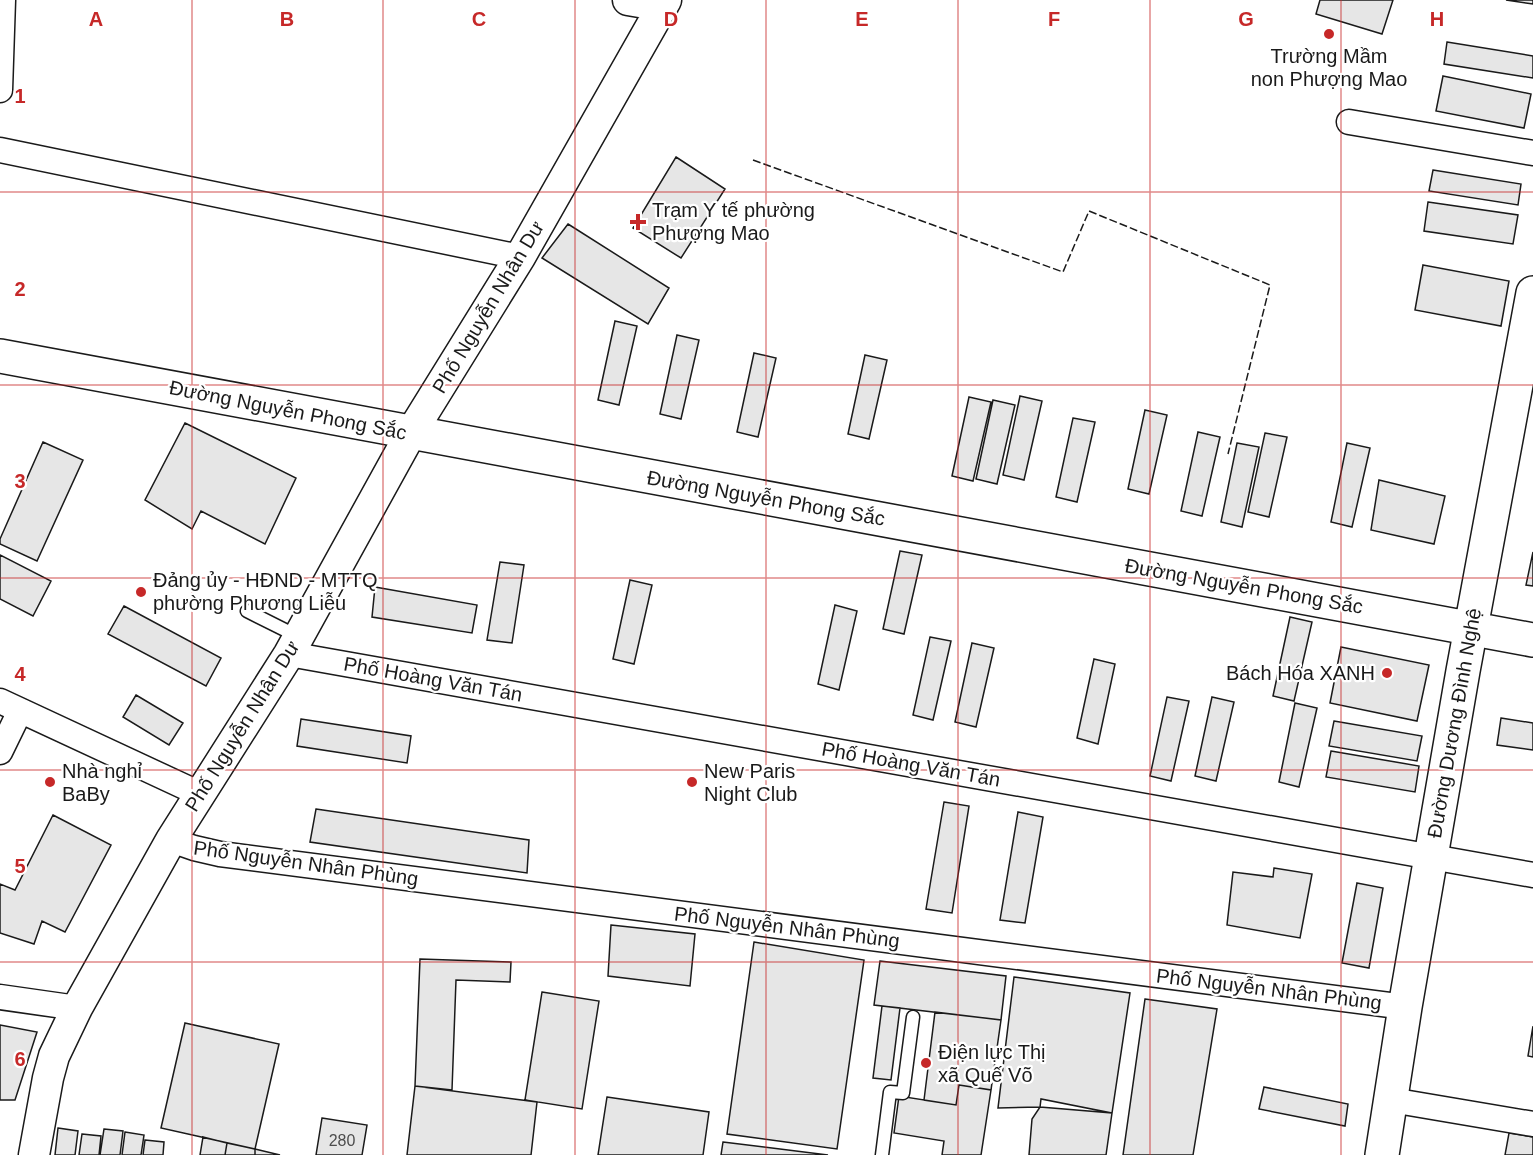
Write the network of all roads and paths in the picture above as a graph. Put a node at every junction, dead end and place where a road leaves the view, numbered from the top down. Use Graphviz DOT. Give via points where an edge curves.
graph roads {
  1 [pos="3,0"];
  2 [pos="628,0"];
  3 [pos="664,3"];
  4 [pos="0,90"];
  5 [pos="1349,122"];
  6 [pos="0,150"];
  7 [pos="1533,153"];
  8 [pos="520,257"];
  9 [pos="1533,293"];
  10 [pos="0,356"];
  11 [pos="1524,392"];
  12 [pos="411,433"];
  13 [pos="247,611"];
  14 [pos="1470,627"];
  15 [pos="1533,639"];
  16 [pos="294,645"];
  17 [pos="10,706"];
  18 [pos="0,752"];
  19 [pos="200,794"];
  20 [pos="171,840"];
  21 [pos="1430,856"];
  22 [pos="1533,874"];
  23 [pos="0,997"];
  24 [pos="1405,1007"];
  25 [pos="77,1008"];
  26 [pos="913,1017"];
  27 [pos="1391,1100"];
  28 [pos="1533,1124"];
  29 [pos="34,1155"];
  30 [pos="882,1155"];
  31 [pos="1382,1155"];
  1 -- 4 [label="street"];
  2 -- 3 [label="street"];
  3 -- 8 [label="street, Phố Nguyễn Nhân Dư"];
  5 -- 7 [label="street"];
  6 -- 8 [label="street"];
  8 -- 12 [label="street, Phố Nguyễn Nhân Dư"];
  9 -- 11 [label="main road, Đường Dương Đình Nghệ"];
  10 -- 12 [label="main road, Đường Nguyễn Phong Sắc"];
  11 -- 14 [label="main road, Đường Dương Đình Nghệ"];
  12 -- 14 [label="main road, Đường Nguyễn Phong Sắc"];
  12 -- 16 [label="street, Phố Nguyễn Nhân Dư"];
  13 -- 16 [label="lane"];
  14 -- 15 [label="main road, Đường Nguyễn Phong Sắc"];
  14 -- 21 [label="main road, Đường Dương Đình Nghệ"];
  16 -- 19 [label="street, Phố Nguyễn Nhân Dư"];
  16 -- 21 [label="street, Phố Hoàng Văn Tán"];
  17 -- 18 [label="street"];
  17 -- 19 [label="street"];
  19 -- 20 [label="street, Phố Nguyễn Nhân Dư"];
  20 -- 24 [label="street, Phố Nguyễn Nhân Phùng" via="220,854"];
  20 -- 25 [label="street, Phố Nguyễn Nhân Dư"];
  21 -- 22 [label="street, Phố Hoàng Văn Tán"];
  21 -- 24 [label="main road, Đường Dương Đình Nghệ"];
  23 -- 25 [label="street"];
  24 -- 27 [label="main road, Đường Dương Đình Nghệ"];
  25 -- 29 [label="street, Phố Nguyễn Nhân Dư" via="51,1067"];
  26 -- 30 [label="lane" via="903,1093 890,1092"];
  27 -- 28 [label="street"];
  27 -- 31 [label="main road, Đường Dương Đình Nghệ"];
}
